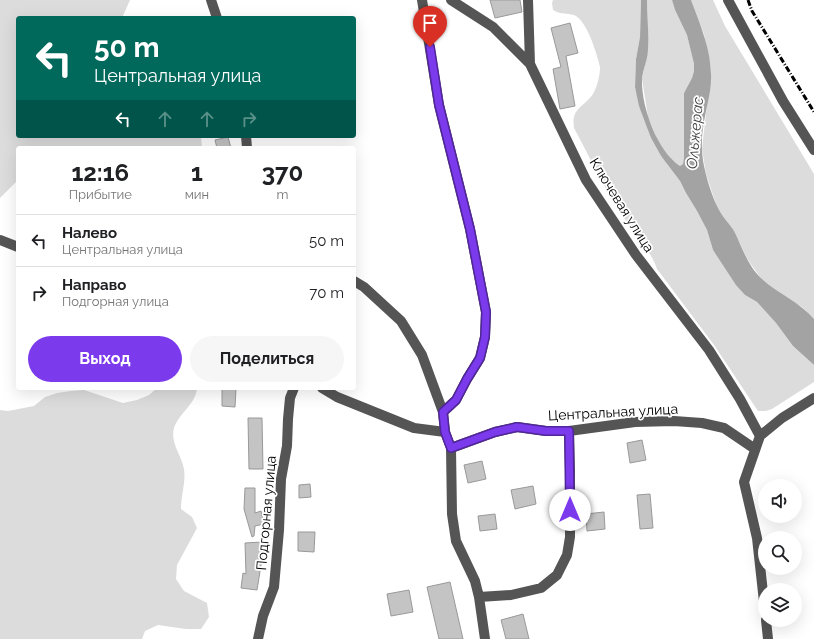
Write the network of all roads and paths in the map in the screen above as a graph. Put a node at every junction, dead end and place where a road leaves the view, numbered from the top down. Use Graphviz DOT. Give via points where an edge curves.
graph roads {
  1 [pos="211,0"];
  2 [pos="422,0"];
  3 [pos="452,0"];
  4 [pos="528,0"];
  5 [pos="728,0"];
  6 [pos="216,16"];
  7 [pos="530,64"];
  8 [pos="814,150"];
  9 [pos="0,240"];
  10 [pos="16,246"];
  11 [pos="356,282"];
  12 [pos="293,390"];
  13 [pos="325,390"];
  14 [pos="814,398"];
  15 [pos="443,412"];
  16 [pos="569,431"];
  17 [pos="445,432"];
  18 [pos="760,436"];
  19 [pos="451,448"];
  20 [pos="755,449"];
  21 [pos="762,583"];
  22 [pos="479,597"];
  23 [pos="767,627"];
  24 [pos="258,639"];
  25 [pos="485,639"];
  26 [pos="768,639"];
  1 -- 6 [label="street"];
  2 -- 15 [label="street" via="439,105 470,229 486,312 485,337 480,358 456,400"];
  3 -- 7 [label="street, Ключевая улица" via="493,27"];
  4 -- 7 [label="street"];
  5 -- 8 [label="street" via="783,101"];
  7 -- 18 [label="street, Ключевая улица" via="586,180 636,255 709,350"];
  9 -- 10 [label="street"];
  11 -- 15 [label="street" via="401,321 422,355"];
  12 -- 24 [label="street, Подгорная улица" via="290,398 287,446 281,479 274,587"];
  13 -- 17 [label="street" via="414,428"];
  14 -- 18 [label="street" via="782,418"];
  15 -- 17 [label="street"];
  16 -- 19 [label="street, Центральная улица" via="517,427"];
  16 -- 20 [label="street, Центральная улица" via="635,422 702,423 724,428"];
  16 -- 22 [label="street" via="570,537 567,555 557,575 541,588 511,595"];
  17 -- 19 [label="street"];
  18 -- 20 [label="street"];
  19 -- 22 [label="street" via="452,514 456,542 475,581"];
  20 -- 21 [label="street" via="744,482 758,538"];
  22 -- 25 [label="street"];
  23 -- 26 [label="street"];
}
